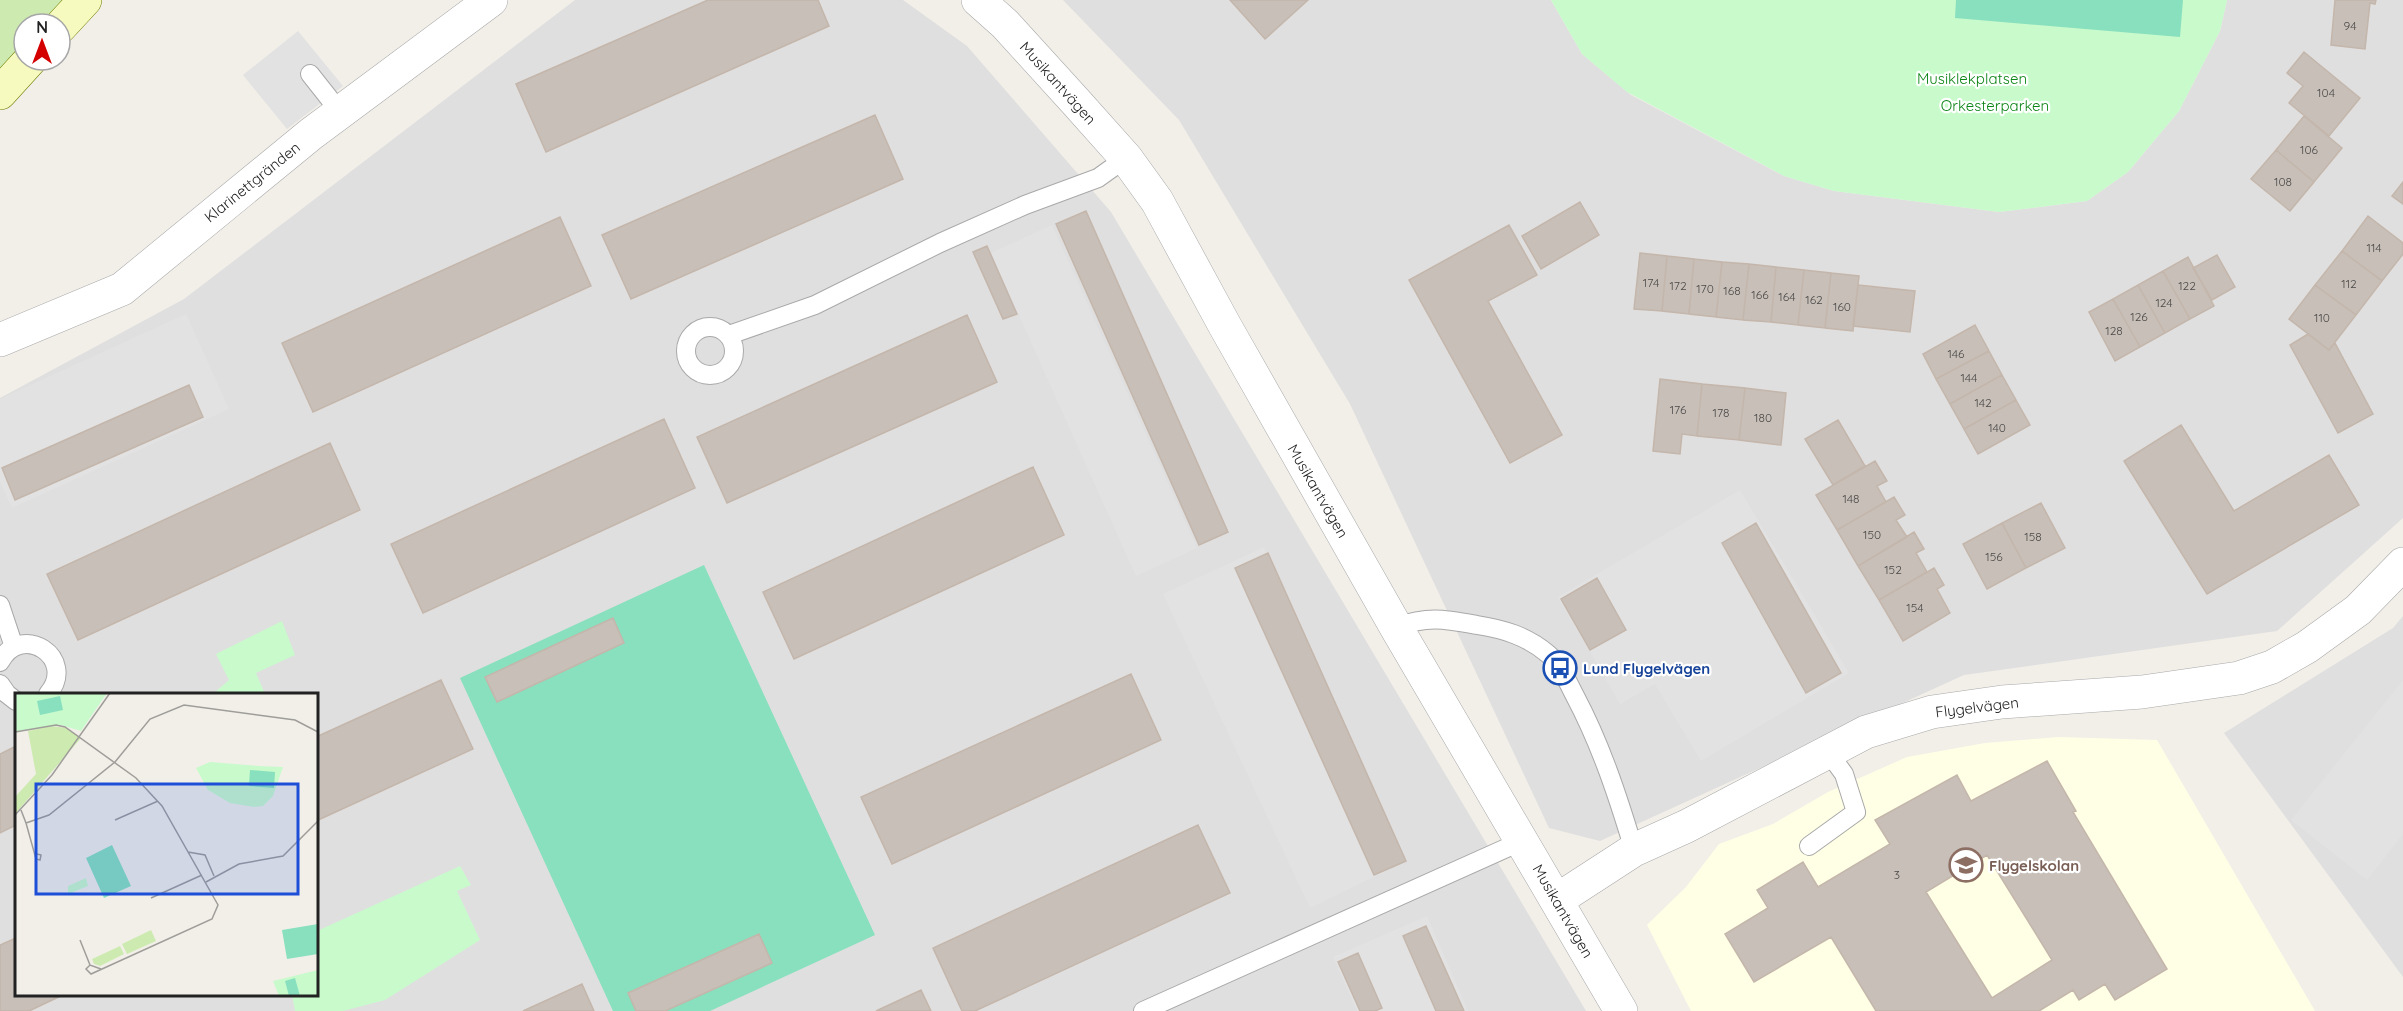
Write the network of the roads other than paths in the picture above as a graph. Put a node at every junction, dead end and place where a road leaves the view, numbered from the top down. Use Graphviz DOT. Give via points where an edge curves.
graph roads {
  1 [pos="85,0"];
  2 [pos="491,0"];
  3 [pos="978,0"];
  4 [pos="72,14"];
  5 [pos="19,72"];
  6 [pos="310,74"];
  7 [pos="0,93"];
  8 [pos="340,112"];
  9 [pos="1126,159"];
  10 [pos="729,335"];
  11 [pos="0,340"];
  12 [pos="2403,564"];
  13 [pos="0,606"];
  14 [pos="1396,627"];
  15 [pos="14,647"];
  16 [pos="0,662"];
  17 [pos="0,684"];
  18 [pos="49,693"];
  19 [pos="15,699"];
  20 [pos="1828,752"];
  21 [pos="1522,842"];
  22 [pos="1809,846"];
  23 [pos="1634,850"];
  24 [pos="1557,900"];
  25 [pos="1143,1011"];
  26 [pos="1621,1011"];
  1 -- 4 [label="main road"];
  2 -- 8 [label="street, Klarinettgränden"];
  3 -- 9 [label="street, Musikantvägen" via="1005,24"];
  5 -- 7 [label="main road"];
  6 -- 8 [label="lane"];
  8 -- 11 [label="street, Klarinettgränden" via="122,289"];
  9 -- 10 [label="lane" via="1098,178 940,243 815,305"];
  9 -- 14 [label="street, Musikantvägen" via="1157,201"];
  12 -- 20 [label="street, Flygelvägen" via="2358,610 2307,647 2272,667 2239,678 2142,692 2002,702 1932,712 1866,732"];
  13 -- 15 [label="lane"];
  14 -- 21 [label="street, Musikantvägen"];
  14 -- 23 [label="lane" via="1420,619 1446,619 1518,634 1549,655 1582,709 1611,775"];
  15 -- 16 [label="lane"];
  15 -- 18 [label="lane" via="35,644 51,656 57,675"];
  17 -- 19 [label="lane"];
  20 -- 22 [label="lane" via="1844,774 1856,812"];
  20 -- 23 [label="street, Flygelvägen"];
  21 -- 24 [label="street, Musikantvägen"];
  21 -- 25 [label="lane"];
  23 -- 24 [label="street, Flygelvägen"];
  24 -- 26 [label="street, Musikantvägen"];
}
